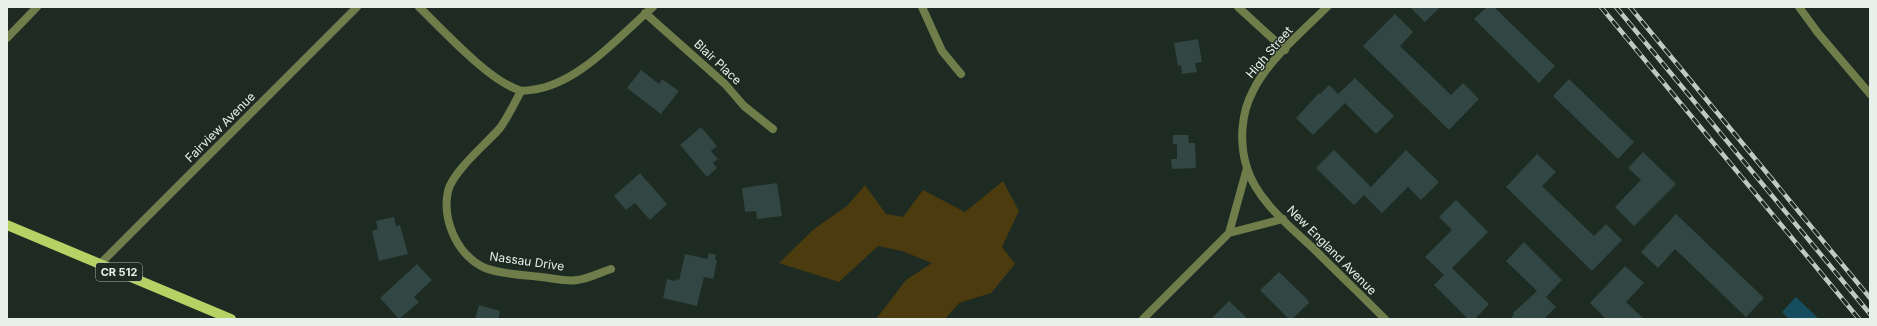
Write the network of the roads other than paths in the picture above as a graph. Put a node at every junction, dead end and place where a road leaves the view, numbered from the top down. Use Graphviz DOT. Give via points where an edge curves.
graph roads {
  1 [pos="37,7"];
  2 [pos="357,7"];
  3 [pos="419,7"];
  4 [pos="653,7"];
  5 [pos="922,7"];
  6 [pos="1238,7"];
  7 [pos="1327,7"];
  8 [pos="1799,7"];
  9 [pos="645,14"];
  10 [pos="7,38"];
  11 [pos="1284,50"];
  12 [pos="961,74"];
  13 [pos="521,91"];
  14 [pos="1870,94"];
  15 [pos="773,129"];
  16 [pos="1247,168"];
  17 [pos="1264,198"];
  18 [pos="1283,219"];
  19 [pos="7,225"];
  20 [pos="1229,233"];
  21 [pos="100,264"];
  22 [pos="611,269"];
  23 [pos="232,319"];
  24 [pos="1143,319"];
  25 [pos="1385,319"];
  1 -- 10 [label="street"];
  2 -- 21 [label="street, Fairview Avenue"];
  3 -- 13 [label="street" via="498,80"];
  4 -- 9 [label="street"];
  5 -- 12 [label="street" via="942,51"];
  6 -- 11 [label="street"];
  7 -- 11 [label="street, High Street"];
  8 -- 14 [label="street"];
  9 -- 13 [label="street" via="594,61 541,89"];
  9 -- 15 [label="street, Blair Place" via="720,79 744,106"];
  11 -- 16 [label="street, High Street" via="1253,90 1245,112 1242,131"];
  13 -- 22 [label="street, Nassau Drive" via="500,128 454,178 448,190 448,220 453,234 470,258 482,267 497,271 577,280"];
  16 -- 17 [label="street, High Street" via="1254,185"];
  16 -- 20 [label="street, High Street"];
  17 -- 18 [label="street, New England Avenue"];
  18 -- 20 [label="street"];
  18 -- 25 [label="street, New England Avenue"];
  19 -- 21 [label="main road, CR 512"];
  20 -- 24 [label="street, High Street"];
  21 -- 23 [label="main road, CR 512"];
}
